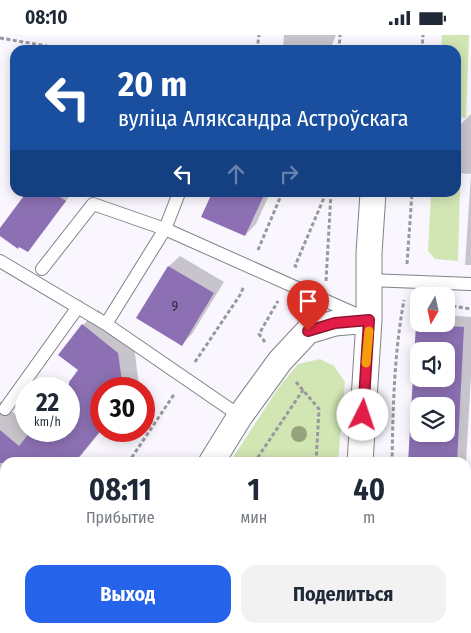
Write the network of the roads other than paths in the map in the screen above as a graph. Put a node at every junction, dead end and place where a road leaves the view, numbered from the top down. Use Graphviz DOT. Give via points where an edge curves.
graph roads {
  1 [pos="177,197"];
  2 [pos="373,197"];
  3 [pos="165,229"];
  4 [pos="0,261"];
  5 [pos="42,269"];
  6 [pos="369,280"];
  7 [pos="471,284"];
  8 [pos="78,307"];
  9 [pos="369,320"];
  10 [pos="106,324"];
  11 [pos="5,409"];
  12 [pos="240,416"];
  13 [pos="215,457"];
  14 [pos="360,457"];
  1 -- 3 [label="lane"];
  2 -- 6 [label="street"];
  3 -- 5 [label="lane" via="93,204"];
  3 -- 9 [label="lane"];
  3 -- 10 [label="lane"];
  4 -- 8 [label="lane"];
  6 -- 7 [label="lane"];
  6 -- 9 [label="street"];
  8 -- 10 [label="lane"];
  8 -- 11 [label="lane"];
  9 -- 12 [label="street" via="335,323 308,331 280,361"];
  9 -- 14 [label="street"];
  10 -- 12 [label="lane"];
  12 -- 13 [label="street"];
}
